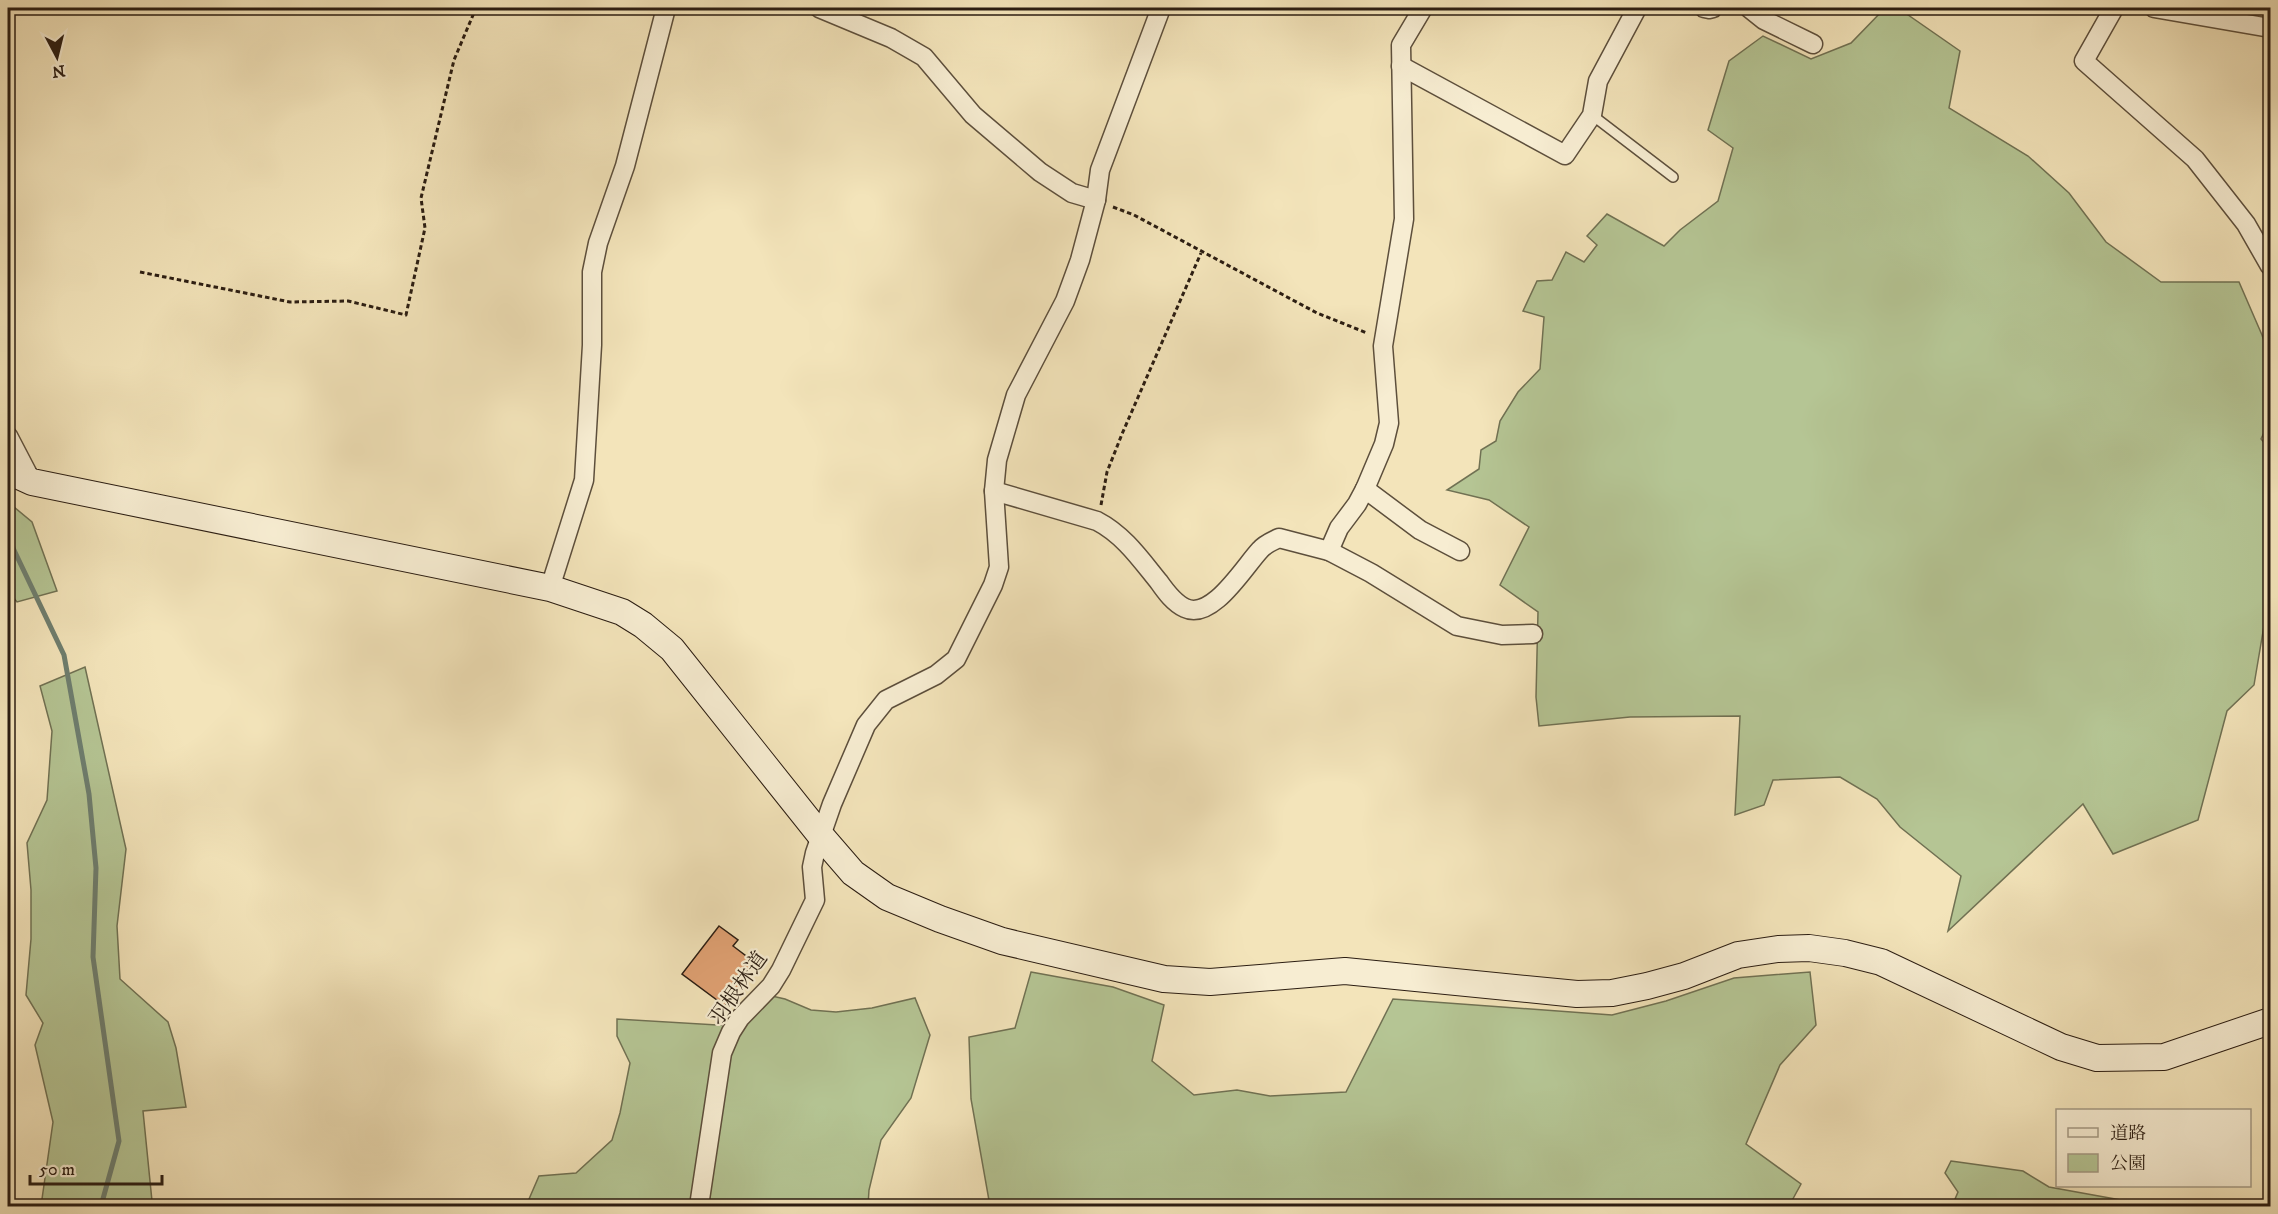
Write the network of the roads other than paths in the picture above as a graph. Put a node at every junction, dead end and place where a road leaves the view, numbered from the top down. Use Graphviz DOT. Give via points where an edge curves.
graph roads {
  1 [pos="666,8"];
  2 [pos="819,8"];
  3 [pos="1161,8"];
  4 [pos="1422,8"];
  5 [pos="1637,8"];
  6 [pos="1704,8"];
  7 [pos="1713,8"];
  8 [pos="1749,8"];
  9 [pos="2114,8"];
  10 [pos="2154,8"];
  11 [pos="2271,27"];
  12 [pos="1813,44"];
  13 [pos="1401,66"];
  14 [pos="1592,115"];
  15 [pos="1673,177"];
  16 [pos="1096,200"];
  17 [pos="2271,266"];
  18 [pos="8,436"];
  19 [pos="8,471"];
  20 [pos="32,482"];
  21 [pos="1365,489"];
  22 [pos="994,491"];
  23 [pos="1329,551"];
  24 [pos="1460,551"];
  25 [pos="549,588"];
  26 [pos="1533,634"];
  27 [pos="821,836"];
  28 [pos="2271,1021"];
  29 [pos="699,1206"];
  1 -- 25 [label="street" via="592,272 584,480"];
  2 -- 16 [label="street" via="891,38 924,57 973,115 1040,172 1071,193"];
  3 -- 16 [label="street, 羽根林道" via="1100,170"];
  4 -- 13 [label="street" via="1401,45"];
  5 -- 14 [label="street" via="1598,81"];
  6 -- 7 [label="street"];
  8 -- 12 [label="street" via="1764,20"];
  9 -- 17 [label="street" via="2084,61 2195,159 2246,224"];
  10 -- 11 [label="street"];
  13 -- 14 [label="street" via="1565,154"];
  13 -- 21 [label="street" via="1404,219 1384,336 1389,423"];
  14 -- 15 [label="lane"];
  16 -- 22 [label="street, 羽根林道" via="1065,301 1016,395 997,460"];
  18 -- 20 [label="street"];
  19 -- 20 [label="street"];
  20 -- 25 [label="street"];
  21 -- 23 [label="street"];
  21 -- 24 [label="street" via="1420,530"];
  22 -- 23 [label="street" via="1112,529 1186,609 1199,611 1214,603 1262,547 1279,538"];
  22 -- 27 [label="street, 羽根林道" via="999,567 956,659 936,675 886,700 866,725"];
  23 -- 26 [label="street" via="1457,626 1502,635"];
  25 -- 27 [label="street" via="622,612 672,649"];
  27 -- 28 [label="street" via="853,873 871,887 940,920 1002,941 1164,979 1210,982 1345,971 1577,994 1612,993 1684,976 1738,955 1809,948 1881,962 2061,1047 2097,1058 2164,1057"];
  27 -- 29 [label="street, 羽根林道" via="812,867 814,900 781,970 740,1018 722,1053"];
}
